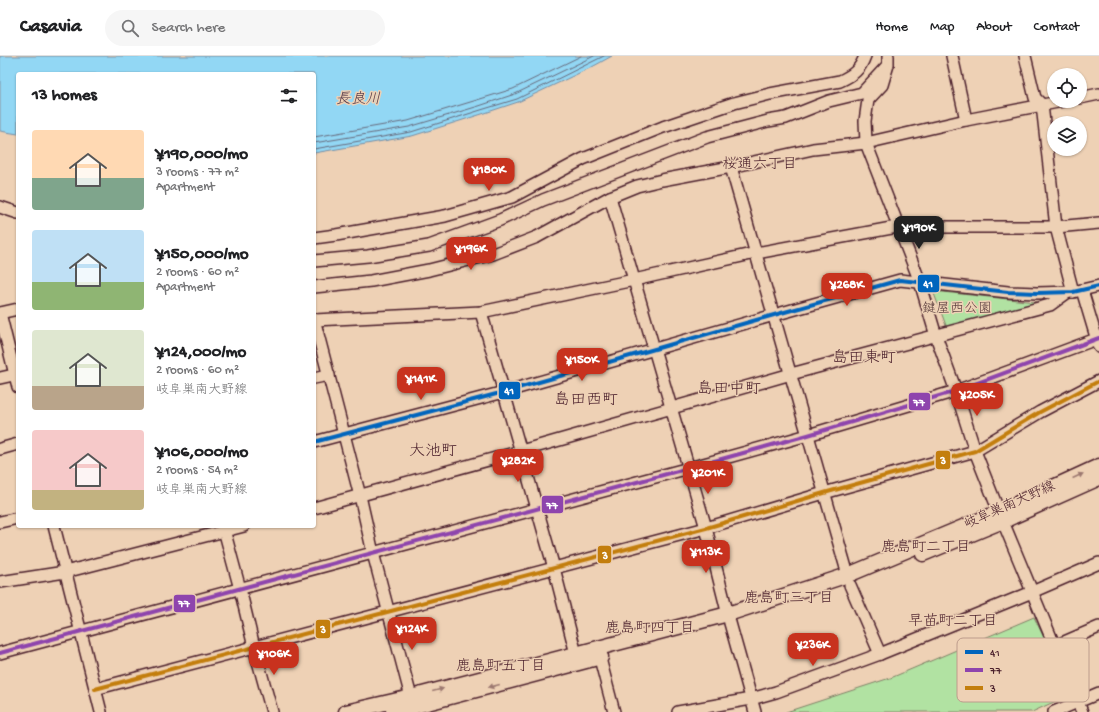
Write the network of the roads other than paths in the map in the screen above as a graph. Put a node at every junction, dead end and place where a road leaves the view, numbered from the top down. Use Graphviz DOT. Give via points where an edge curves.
graph roads {
  1 [pos="952,56"];
  2 [pos="1025,56"];
  3 [pos="863,59"];
  4 [pos="888,61"];
  5 [pos="1099,94"];
  6 [pos="1087,97"];
  7 [pos="1047,104"];
  8 [pos="1042,105"];
  9 [pos="966,120"];
  10 [pos="866,143"];
  11 [pos="731,167"];
  12 [pos="610,197"];
  13 [pos="0,207"];
  14 [pos="16,212"];
  15 [pos="1099,223"];
  16 [pos="897,227"];
  17 [pos="1056,227"];
  18 [pos="316,238"];
  19 [pos="756,253"];
  20 [pos="316,261"];
  21 [pos="634,280"];
  22 [pos="920,282"];
  23 [pos="1099,286"];
  24 [pos="316,287"];
  25 [pos="1075,291"];
  26 [pos="16,309"];
  27 [pos="481,312"];
  28 [pos="0,313"];
  29 [pos="774,315"];
  30 [pos="316,319"];
  31 [pos="316,326"];
  32 [pos="936,336"];
  33 [pos="1098,341"];
  34 [pos="653,349"];
  35 [pos="16,374"];
  36 [pos="790,374"];
  37 [pos="329,375"];
  38 [pos="0,378"];
  39 [pos="316,378"];
  40 [pos="1099,381"];
  41 [pos="956,391"];
  42 [pos="504,392"];
  43 [pos="671,408"];
  44 [pos="344,433"];
  45 [pos="808,435"];
  46 [pos="316,441"];
  47 [pos="16,444"];
  48 [pos="0,448"];
  49 [pos="520,451"];
  50 [pos="975,451"];
  51 [pos="1099,466"];
  52 [pos="688,468"];
  53 [pos="1099,478"];
  54 [pos="824,492"];
  55 [pos="360,496"];
  56 [pos="316,507"];
  57 [pos="537,509"];
  58 [pos="1001,517"];
  59 [pos="16,518"];
  60 [pos="0,522"];
  61 [pos="54,528"];
  62 [pos="224,528"];
  63 [pos="706,528"];
  64 [pos="373,553"];
  65 [pos="1099,563"];
  66 [pos="554,568"];
  67 [pos="65,572"];
  68 [pos="849,580"];
  69 [pos="0,582"];
  70 [pos="240,589"];
  71 [pos="1032,592"];
  72 [pos="390,612"];
  73 [pos="729,619"];
  74 [pos="1099,627"];
  75 [pos="80,632"];
  76 [pos="1052,638"];
  77 [pos="1074,638"];
  78 [pos="254,647"];
  79 [pos="0,653"];
  80 [pos="599,653"];
  81 [pos="576,654"];
  82 [pos="880,654"];
  83 [pos="95,689"];
  84 [pos="1099,693"];
  85 [pos="752,699"];
  86 [pos="1089,700"];
  87 [pos="414,705"];
  88 [pos="1080,707"];
  89 [pos="100,712"];
  90 [pos="272,712"];
  91 [pos="346,712"];
  92 [pos="393,712"];
  93 [pos="614,712"];
  94 [pos="678,712"];
  95 [pos="755,712"];
  96 [pos="1054,712"];
  1 -- 9 [label="street"];
  2 -- 8 [label="street" via="1035,98"];
  3 -- 18 [label="street" via="858,70 840,81 741,101 663,127 583,159 512,197 445,216"];
  4 -- 10 [label="street" via="882,85 868,100 865,121"];
  4 -- 20 [label="street" via="862,93 829,101 786,118 707,137 450,239 401,251"];
  5 -- 6 [label="street"];
  7 -- 8 [label="street"];
  8 -- 9 [label="street"];
  8 -- 17 [label="street"];
  9 -- 10 [label="street"];
  10 -- 11 [label="street" via="813,149"];
  10 -- 16 [label="street"];
  11 -- 12 [label="street" via="656,181"];
  11 -- 19 [label="street"];
  12 -- 21 [label="street"];
  12 -- 24 [label="street" via="537,237 492,254 371,281"];
  13 -- 14 [label="street"];
  15 -- 17 [label="street"];
  16 -- 17 [label="street"];
  16 -- 19 [label="street"];
  16 -- 22 [label="street"];
  17 -- 25 [label="street"];
  19 -- 21 [label="street"];
  19 -- 29 [label="street"];
  21 -- 27 [label="street"];
  21 -- 34 [label="street"];
  22 -- 25 [label="street" via="1008,292"];
  22 -- 29 [label="street" via="900,280"];
  22 -- 32 [label="street"];
  23 -- 25 [label="street"];
  25 -- 32 [label="street" via="1050,305"];
  25 -- 33 [label="street"];
  26 -- 28 [label="street"];
  27 -- 30 [label="street"];
  27 -- 42 [label="street"];
  28 -- 35 [label="street"];
  29 -- 34 [label="street"];
  29 -- 36 [label="street"];
  31 -- 37 [label="street"];
  32 -- 36 [label="street"];
  32 -- 41 [label="street"];
  33 -- 41 [label="street"];
  34 -- 42 [label="street"];
  34 -- 43 [label="street"];
  35 -- 38 [label="street"];
  36 -- 43 [label="street"];
  36 -- 45 [label="street"];
  37 -- 39 [label="street"];
  37 -- 44 [label="street"];
  40 -- 50 [label="street" via="1040,412"];
  41 -- 45 [label="street"];
  41 -- 50 [label="street"];
  42 -- 44 [label="street"];
  42 -- 49 [label="street"];
  43 -- 49 [label="street"];
  43 -- 52 [label="street"];
  44 -- 46 [label="street"];
  44 -- 55 [label="street"];
  45 -- 52 [label="street"];
  45 -- 54 [label="street"];
  47 -- 48 [label="street"];
  49 -- 55 [label="street"];
  49 -- 57 [label="street"];
  50 -- 54 [label="street"];
  50 -- 58 [label="street"];
  58 -- 51 [label="main road, 岐阜巣南大野線, one-way"];
  52 -- 57 [label="street"];
  52 -- 63 [label="street"];
  53 -- 58 [label="main road, 岐阜巣南大野線"];
  54 -- 63 [label="street"];
  54 -- 68 [label="street"];
  55 -- 56 [label="street"];
  55 -- 64 [label="street"];
  57 -- 64 [label="street"];
  57 -- 66 [label="street"];
  58 -- 68 [label="main road, 岐阜巣南大野線"];
  58 -- 71 [label="street"];
  59 -- 60 [label="street"];
  61 -- 67 [label="street"];
  62 -- 67 [label="street"];
  62 -- 70 [label="street"];
  63 -- 66 [label="street"];
  63 -- 73 [label="street"];
  64 -- 70 [label="street"];
  64 -- 72 [label="street"];
  65 -- 71 [label="street"];
  66 -- 72 [label="street"];
  66 -- 81 [label="street"];
  67 -- 69 [label="street"];
  67 -- 75 [label="street"];
  68 -- 73 [label="main road, 岐阜巣南大野線"];
  68 -- 82 [label="street"];
  70 -- 75 [label="street"];
  70 -- 78 [label="street"];
  71 -- 76 [label="street"];
  71 -- 82 [label="street"];
  72 -- 78 [label="street"];
  72 -- 87 [label="street"];
  73 -- 80 [label="main road, 岐阜巣南大野線"];
  73 -- 85 [label="street"];
  74 -- 77 [label="street"];
  75 -- 79 [label="street"];
  75 -- 83 [label="street"];
  78 -- 83 [label="street"];
  78 -- 90 [label="street"];
  80 -- 81 [label="main road, 岐阜巣南大野線"];
  80 -- 87 [label="main road, 岐阜巣南大野線, one-way"];
  80 -- 93 [label="street"];
  87 -- 81 [label="main road, 岐阜巣南大野線, one-way"];
  82 -- 85 [label="street"];
  83 -- 89 [label="street"];
  84 -- 86 [label="street"];
  85 -- 94 [label="street"];
  85 -- 95 [label="street"];
  87 -- 91 [label="main road, 岐阜巣南大野線"];
  87 -- 92 [label="main road, 岐阜巣南大野線"];
  88 -- 96 [label="street"];
}
